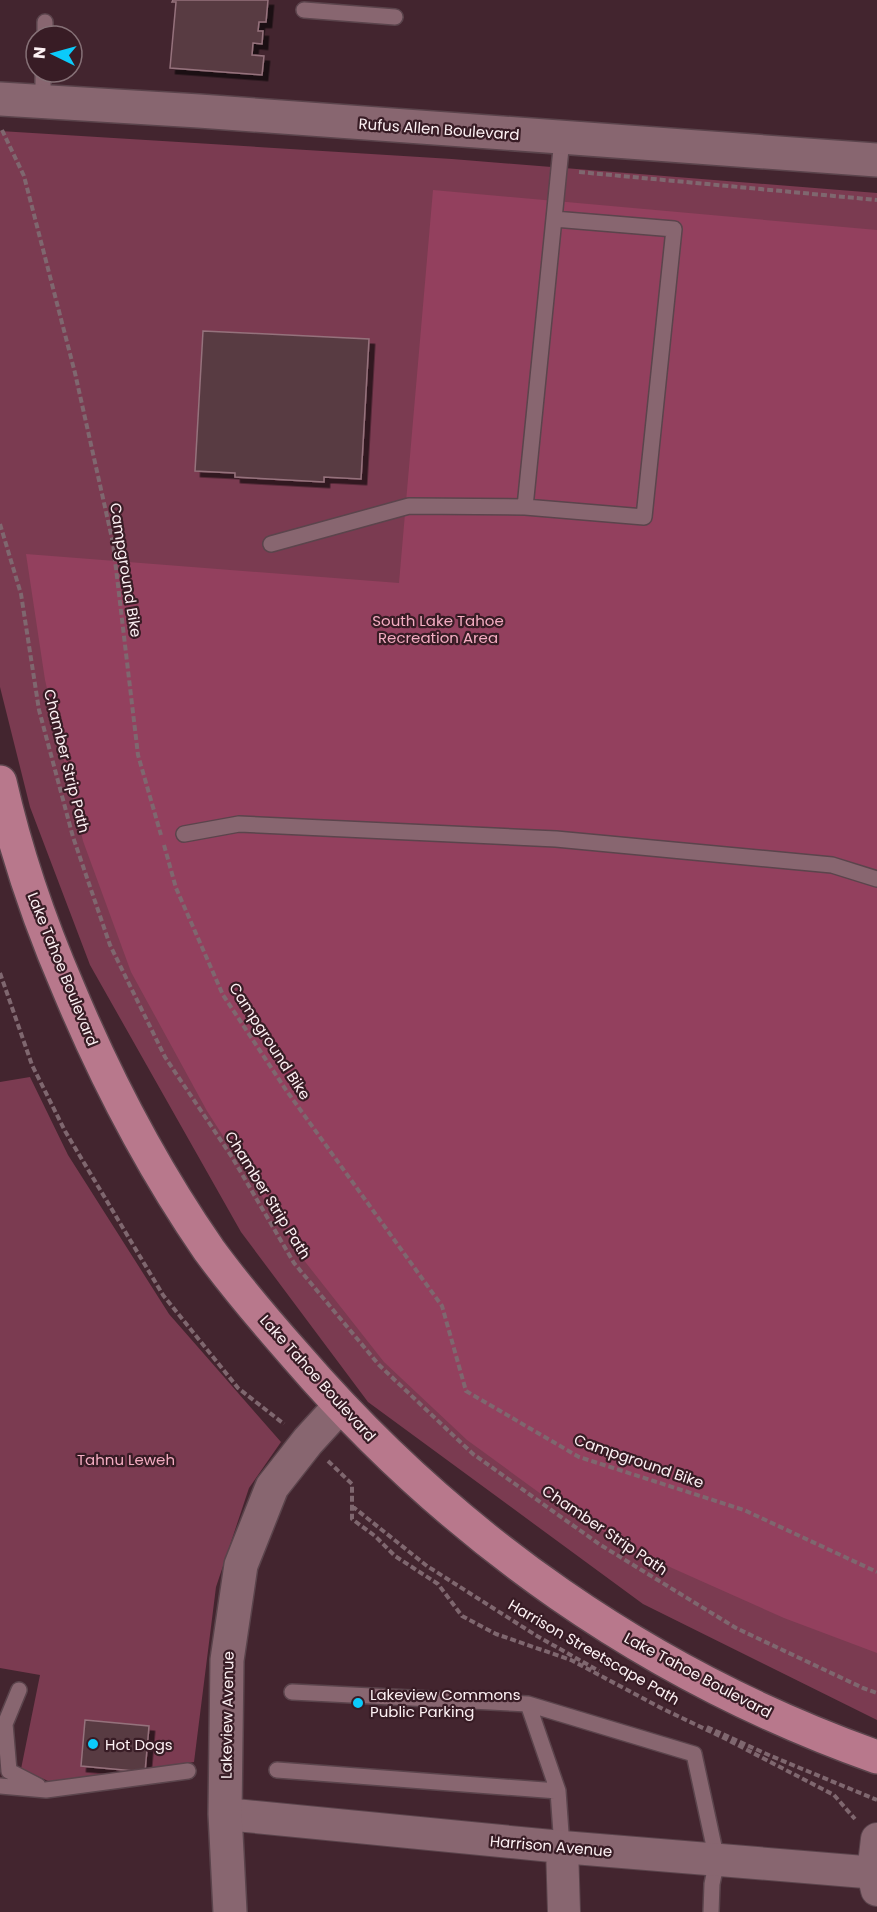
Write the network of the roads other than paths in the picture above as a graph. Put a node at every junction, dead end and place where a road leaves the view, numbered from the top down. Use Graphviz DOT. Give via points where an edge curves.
graph roads {
  1 [pos="304,9"];
  2 [pos="395,17"];
  3 [pos="43,87"];
  4 [pos="0,99"];
  5 [pos="562,139"];
  6 [pos="877,160"];
  7 [pos="554,219"];
  8 [pos="525,507"];
  9 [pos="271,543"];
  10 [pos="0,782"];
  11 [pos="184,834"];
  12 [pos="877,879"];
  13 [pos="340,1406"];
  14 [pos="19,1690"];
  15 [pos="292,1692"];
  16 [pos="528,1704"];
  17 [pos="877,1757"];
  18 [pos="277,1770"];
  19 [pos="188,1771"];
  20 [pos="0,1786"];
  21 [pos="46,1790"];
  22 [pos="558,1791"];
  23 [pos="225,1814"];
  24 [pos="877,1839"];
  25 [pos="562,1847"];
  26 [pos="715,1872"];
  27 [pos="876,1879"];
  28 [pos="230,1912"];
  29 [pos="564,1912"];
  30 [pos="711,1912"];
  1 -- 2 [label="lane"];
  3 -- 4 [label="street, Rufus Allen Boulevard"];
  3 -- 5 [label="street, Rufus Allen Boulevard" via="199,111"];
  5 -- 6 [label="street, Rufus Allen Boulevard"];
  5 -- 7 [label="lane"];
  7 -- 8 [label="lane"];
  7 -- 8 [label="lane" via="674,229 644,517"];
  8 -- 9 [label="lane" via="409,506"];
  10 -- 13 [label="highway, Lake Tahoe Boulevard" via="19,854 56,960 126,1113 210,1251"];
  11 -- 12 [label="lane" via="239,824 556,838 832,865"];
  13 -- 17 [label="highway, Lake Tahoe Boulevard" via="453,1514 570,1602 656,1655 734,1696 820,1736"];
  13 -- 23 [label="street, Lakeview Avenue" via="272,1487 241,1565 227,1660"];
  14 -- 21 [label="lane" via="5,1724 9,1771"];
  15 -- 16 [label="lane"];
  16 -- 22 [label="lane"];
  16 -- 26 [label="lane" via="694,1754"];
  18 -- 22 [label="lane"];
  19 -- 21 [label="lane"];
  20 -- 21 [label="lane"];
  22 -- 25 [label="lane"];
  23 -- 25 [label="street, Harrison Avenue"];
  23 -- 28 [label="street, Lakeview Avenue"];
  24 -- 27 [label="street"];
  25 -- 26 [label="street, Harrison Avenue"];
  25 -- 29 [label="street"];
  26 -- 27 [label="street, Harrison Avenue"];
  26 -- 30 [label="lane"];
}
